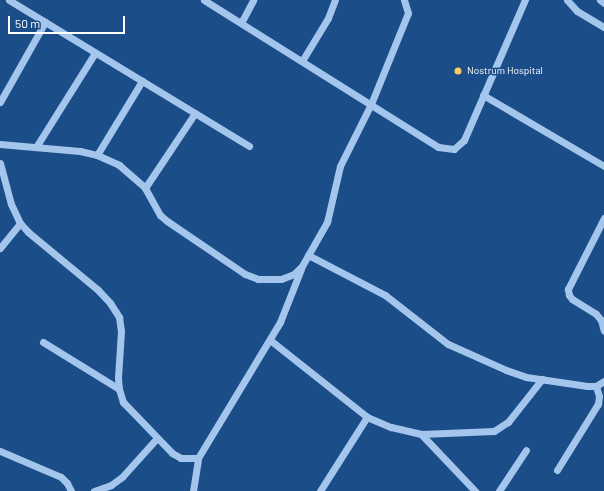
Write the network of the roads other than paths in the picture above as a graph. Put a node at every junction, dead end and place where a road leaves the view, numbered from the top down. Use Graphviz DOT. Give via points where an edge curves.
graph roads {
  1 [pos="9,0"];
  2 [pos="204,0"];
  3 [pos="253,0"];
  4 [pos="335,0"];
  5 [pos="404,0"];
  6 [pos="524,0"];
  7 [pos="567,0"];
  8 [pos="600,0"];
  9 [pos="604,3"];
  10 [pos="45,22"];
  11 [pos="241,23"];
  12 [pos="604,26"];
  13 [pos="95,53"];
  14 [pos="302,61"];
  15 [pos="142,81"];
  16 [pos="483,96"];
  17 [pos="0,102"];
  18 [pos="371,104"];
  19 [pos="195,113"];
  20 [pos="0,144"];
  21 [pos="249,146"];
  22 [pos="36,147"];
  23 [pos="97,155"];
  24 [pos="0,163"];
  25 [pos="604,166"];
  26 [pos="144,188"];
  27 [pos="604,218"];
  28 [pos="20,222"];
  29 [pos="0,248"];
  30 [pos="308,255"];
  31 [pos="302,266"];
  32 [pos="604,329"];
  33 [pos="270,340"];
  34 [pos="42,342"];
  35 [pos="542,380"];
  36 [pos="604,381"];
  37 [pos="596,386"];
  38 [pos="119,389"];
  39 [pos="367,417"];
  40 [pos="421,434"];
  41 [pos="157,438"];
  42 [pos="526,450"];
  43 [pos="0,451"];
  44 [pos="198,458"];
  45 [pos="557,470"];
  46 [pos="71,491"];
  47 [pos="94,491"];
  48 [pos="193,491"];
  49 [pos="320,491"];
  50 [pos="475,491"];
  51 [pos="499,491"];
  1 -- 10 [label="street"];
  2 -- 11 [label="street"];
  3 -- 11 [label="street"];
  4 -- 14 [label="street" via="328,18"];
  5 -- 18 [label="street" via="408,13"];
  6 -- 16 [label="street"];
  7 -- 12 [label="street" via="577,11"];
  8 -- 9 [label="street"];
  10 -- 13 [label="street"];
  10 -- 17 [label="street"];
  11 -- 14 [label="street"];
  13 -- 15 [label="street"];
  13 -- 22 [label="street"];
  14 -- 18 [label="street"];
  15 -- 19 [label="street"];
  15 -- 23 [label="street"];
  16 -- 18 [label="street" via="464,140 454,150 438,147"];
  16 -- 25 [label="street"];
  18 -- 30 [label="street" via="340,166 327,222"];
  19 -- 21 [label="street"];
  19 -- 26 [label="street"];
  20 -- 22 [label="street"];
  22 -- 23 [label="street" via="80,150"];
  23 -- 26 [label="street" via="119,165"];
  24 -- 28 [label="street" via="11,204"];
  26 -- 31 [label="street" via="166,222 245,274 258,279 281,279 294,274"];
  27 -- 32 [label="street" via="568,288 572,299 596,314"];
  28 -- 29 [label="street"];
  28 -- 38 [label="street" via="28,232 98,290 119,317"];
  30 -- 31 [label="street"];
  30 -- 35 [label="street" via="385,295 448,344 506,370"];
  31 -- 33 [label="street" via="287,308"];
  33 -- 39 [label="street"];
  33 -- 44 [label="street"];
  34 -- 38 [label="street"];
  35 -- 37 [label="street"];
  35 -- 40 [label="street" via="508,422 494,431"];
  36 -- 37 [label="street"];
  37 -- 45 [label="street" via="598,404"];
  38 -- 41 [label="street" via="123,402"];
  39 -- 40 [label="street" via="391,427"];
  39 -- 49 [label="street"];
  40 -- 50 [label="street"];
  41 -- 44 [label="street" via="181,458"];
  41 -- 47 [label="street" via="122,477 111,485"];
  42 -- 51 [label="street"];
  43 -- 46 [label="street" via="62,477"];
  44 -- 48 [label="street"];
}
